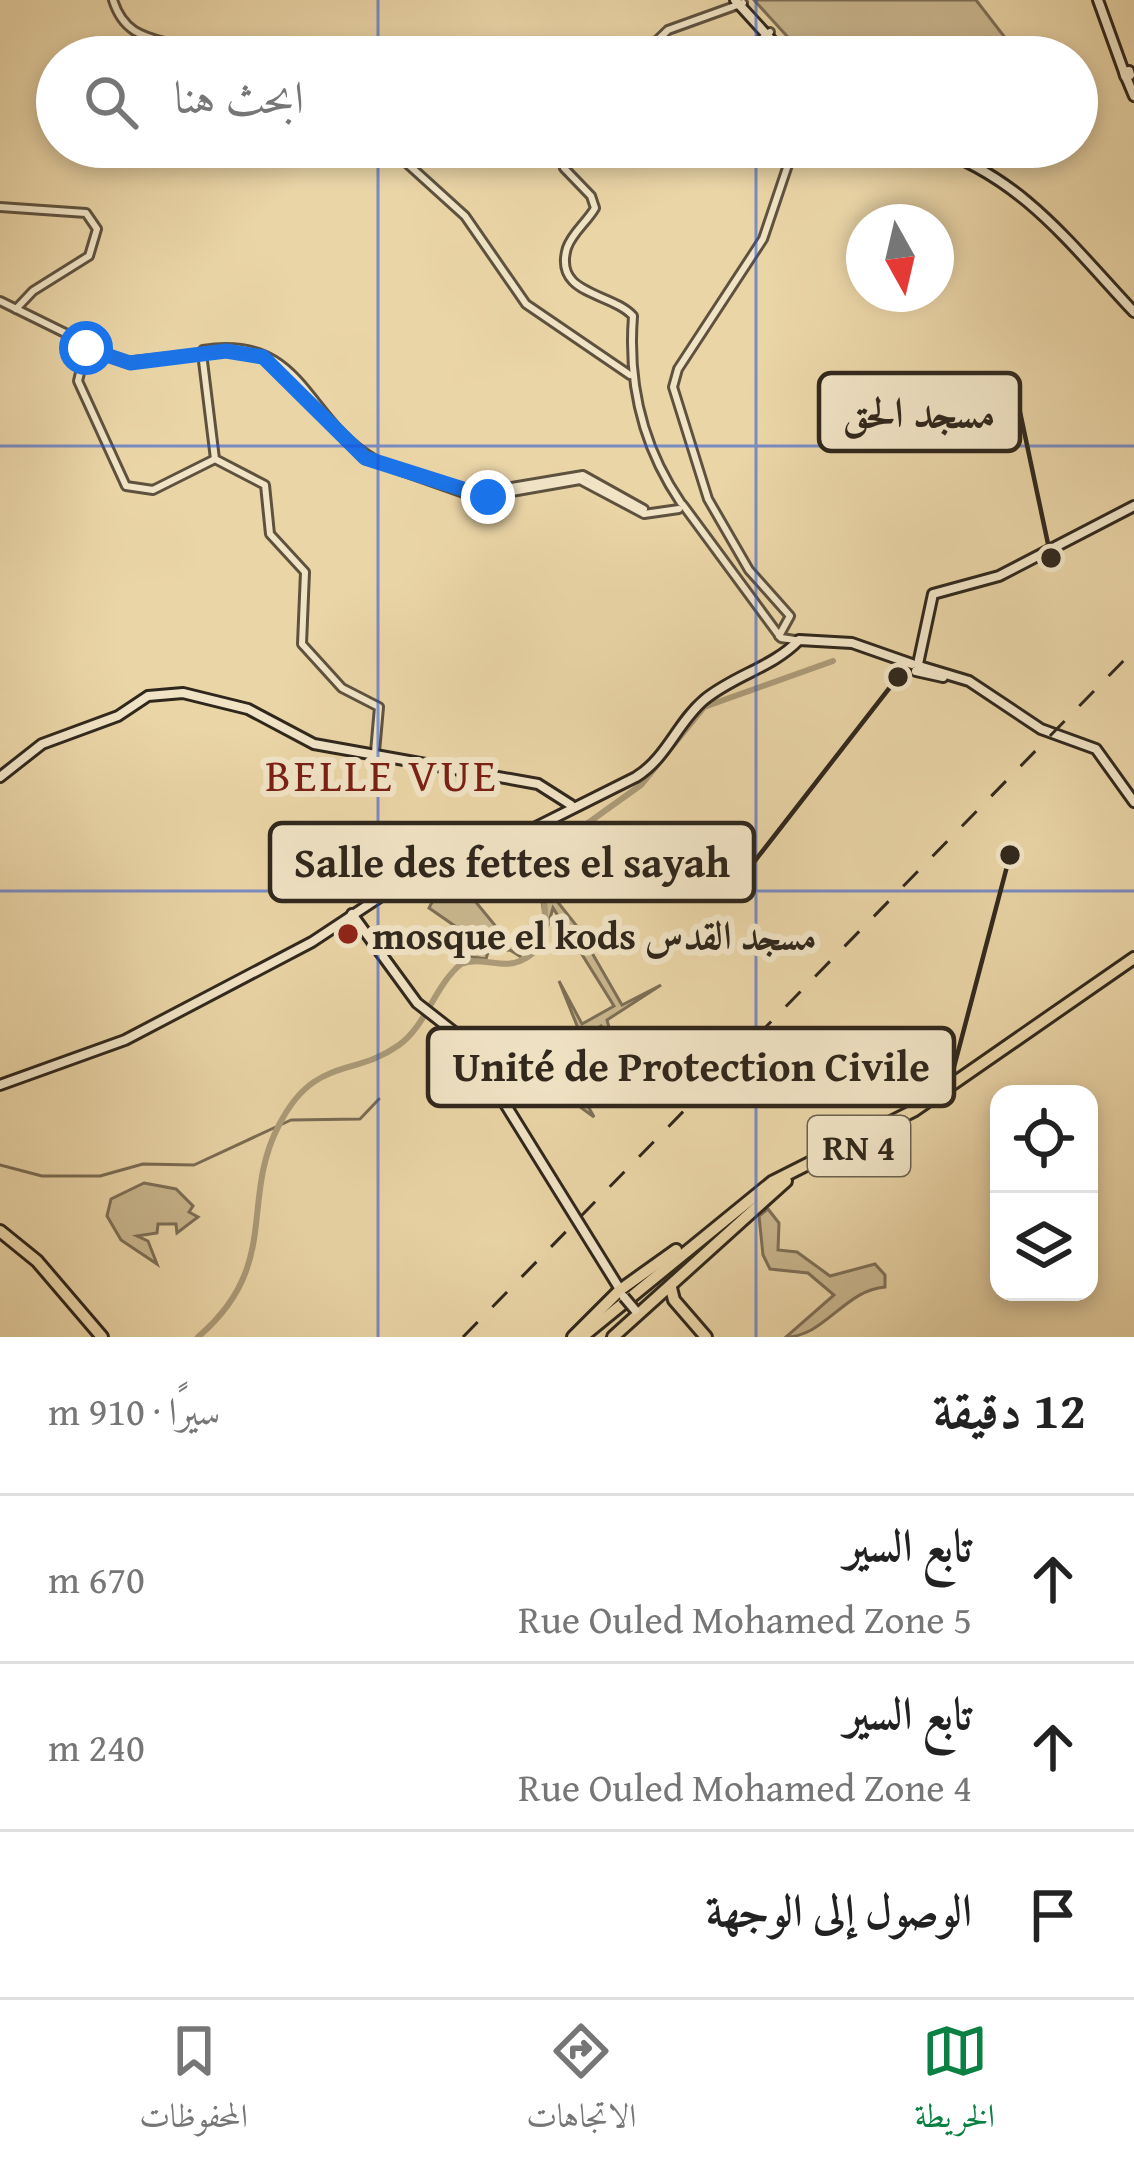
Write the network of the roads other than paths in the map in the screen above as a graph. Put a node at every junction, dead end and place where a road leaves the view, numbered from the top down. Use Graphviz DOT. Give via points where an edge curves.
graph roads {
  1 [pos="113,0"];
  2 [pos="1100,0"];
  3 [pos="740,2"];
  4 [pos="769,33"];
  5 [pos="137,36"];
  6 [pos="662,36"];
  7 [pos="763,36"];
  8 [pos="772,36"];
  9 [pos="1134,92"];
  10 [pos="412,168"];
  11 [pos="564,168"];
  12 [pos="787,168"];
  13 [pos="983,168"];
  14 [pos="983,168"];
  15 [pos="1012,183"];
  16 [pos="0,207"];
  17 [pos="0,298"];
  18 [pos="17,308"];
  19 [pos="1134,309"];
  20 [pos="86,345"];
  21 [pos="201,352"];
  22 [pos="630,375"];
  23 [pos="215,459"];
  24 [pos="679,506"];
  25 [pos="1134,506"];
  26 [pos="779,636"];
  27 [pos="799,640"];
  28 [pos="915,665"];
  29 [pos="375,752"];
  30 [pos="0,778"];
  31 [pos="1134,802"];
  32 [pos="571,806"];
  33 [pos="352,914"];
  34 [pos="1134,962"];
  35 [pos="0,1085"];
  36 [pos="786,1181"];
  37 [pos="729,1215"];
  38 [pos="0,1234"];
  39 [pos="666,1292"];
  40 [pos="622,1293"];
  41 [pos="637,1314"];
  42 [pos="99,1337"];
  43 [pos="577,1337"];
  44 [pos="592,1337"];
  45 [pos="613,1337"];
  46 [pos="703,1337"];
  1 -- 5 [label="street"];
  2 -- 9 [label="main road"];
  3 -- 4 [label="main road"];
  3 -- 6 [label="street"];
  4 -- 7 [label="street"];
  4 -- 8 [label="main road"];
  10 -- 22 [label="street" via="465,216 526,304"];
  11 -- 22 [label="street" via="595,208 569,244 568,271 578,287 633,316"];
  12 -- 26 [label="street" via="766,234 673,387 713,509 790,616"];
  13 -- 15 [label="main road"];
  14 -- 15 [label="main road"];
  15 -- 19 [label="main road"];
  16 -- 18 [label="street" via="86,213 98,229 89,256"];
  17 -- 18 [label="street"];
  18 -- 20 [label="street"];
  18 -- 20 [label="street"];
  20 -- 21 [label="street" via="130,363"];
  20 -- 23 [label="street" via="78,381 127,487 153,490"];
  21 -- 23 [label="street"];
  21 -- 24 [label="street" via="237,346 271,355 375,462 476,493 583,475 644,509"];
  22 -- 24 [label="street"];
  23 -- 29 [label="street" via="265,485 270,535 305,572 302,644 342,688 379,707"];
  24 -- 26 [label="street"];
  25 -- 28 [label="main road" via="999,576 933,594"];
  26 -- 27 [label="street"];
  27 -- 28 [label="main road" via="857,645"];
  27 -- 32 [label="main road" via="705,699 648,770"];
  28 -- 31 [label="main road" via="974,686 1041,729 1101,753"];
  29 -- 30 [label="main road" via="297,740 215,698 164,694 42,744"];
  29 -- 32 [label="main road" via="538,784"];
  32 -- 33 [label="main road"];
  33 -- 35 [label="main road" via="132,1036"];
  33 -- 40 [label="main road" via="417,1004 469,1047"];
  34 -- 36 [label="highway, RN 4" via="948,1098"];
  34 -- 37 [label="highway, RN 4" via="930,1101 804,1163"];
  36 -- 39 [label="highway, RN 4"];
  36 -- 44 [label="highway, RN 4"];
  37 -- 40 [label="highway"];
  37 -- 43 [label="highway, RN 4"];
  38 -- 42 [label="highway" via="37,1261"];
  39 -- 41 [label="highway, RN 4"];
  39 -- 46 [label="highway"];
  40 -- 41 [label="main road, bridge"];
  40 -- 43 [label="highway"];
  41 -- 45 [label="highway, RN 4"];
}
